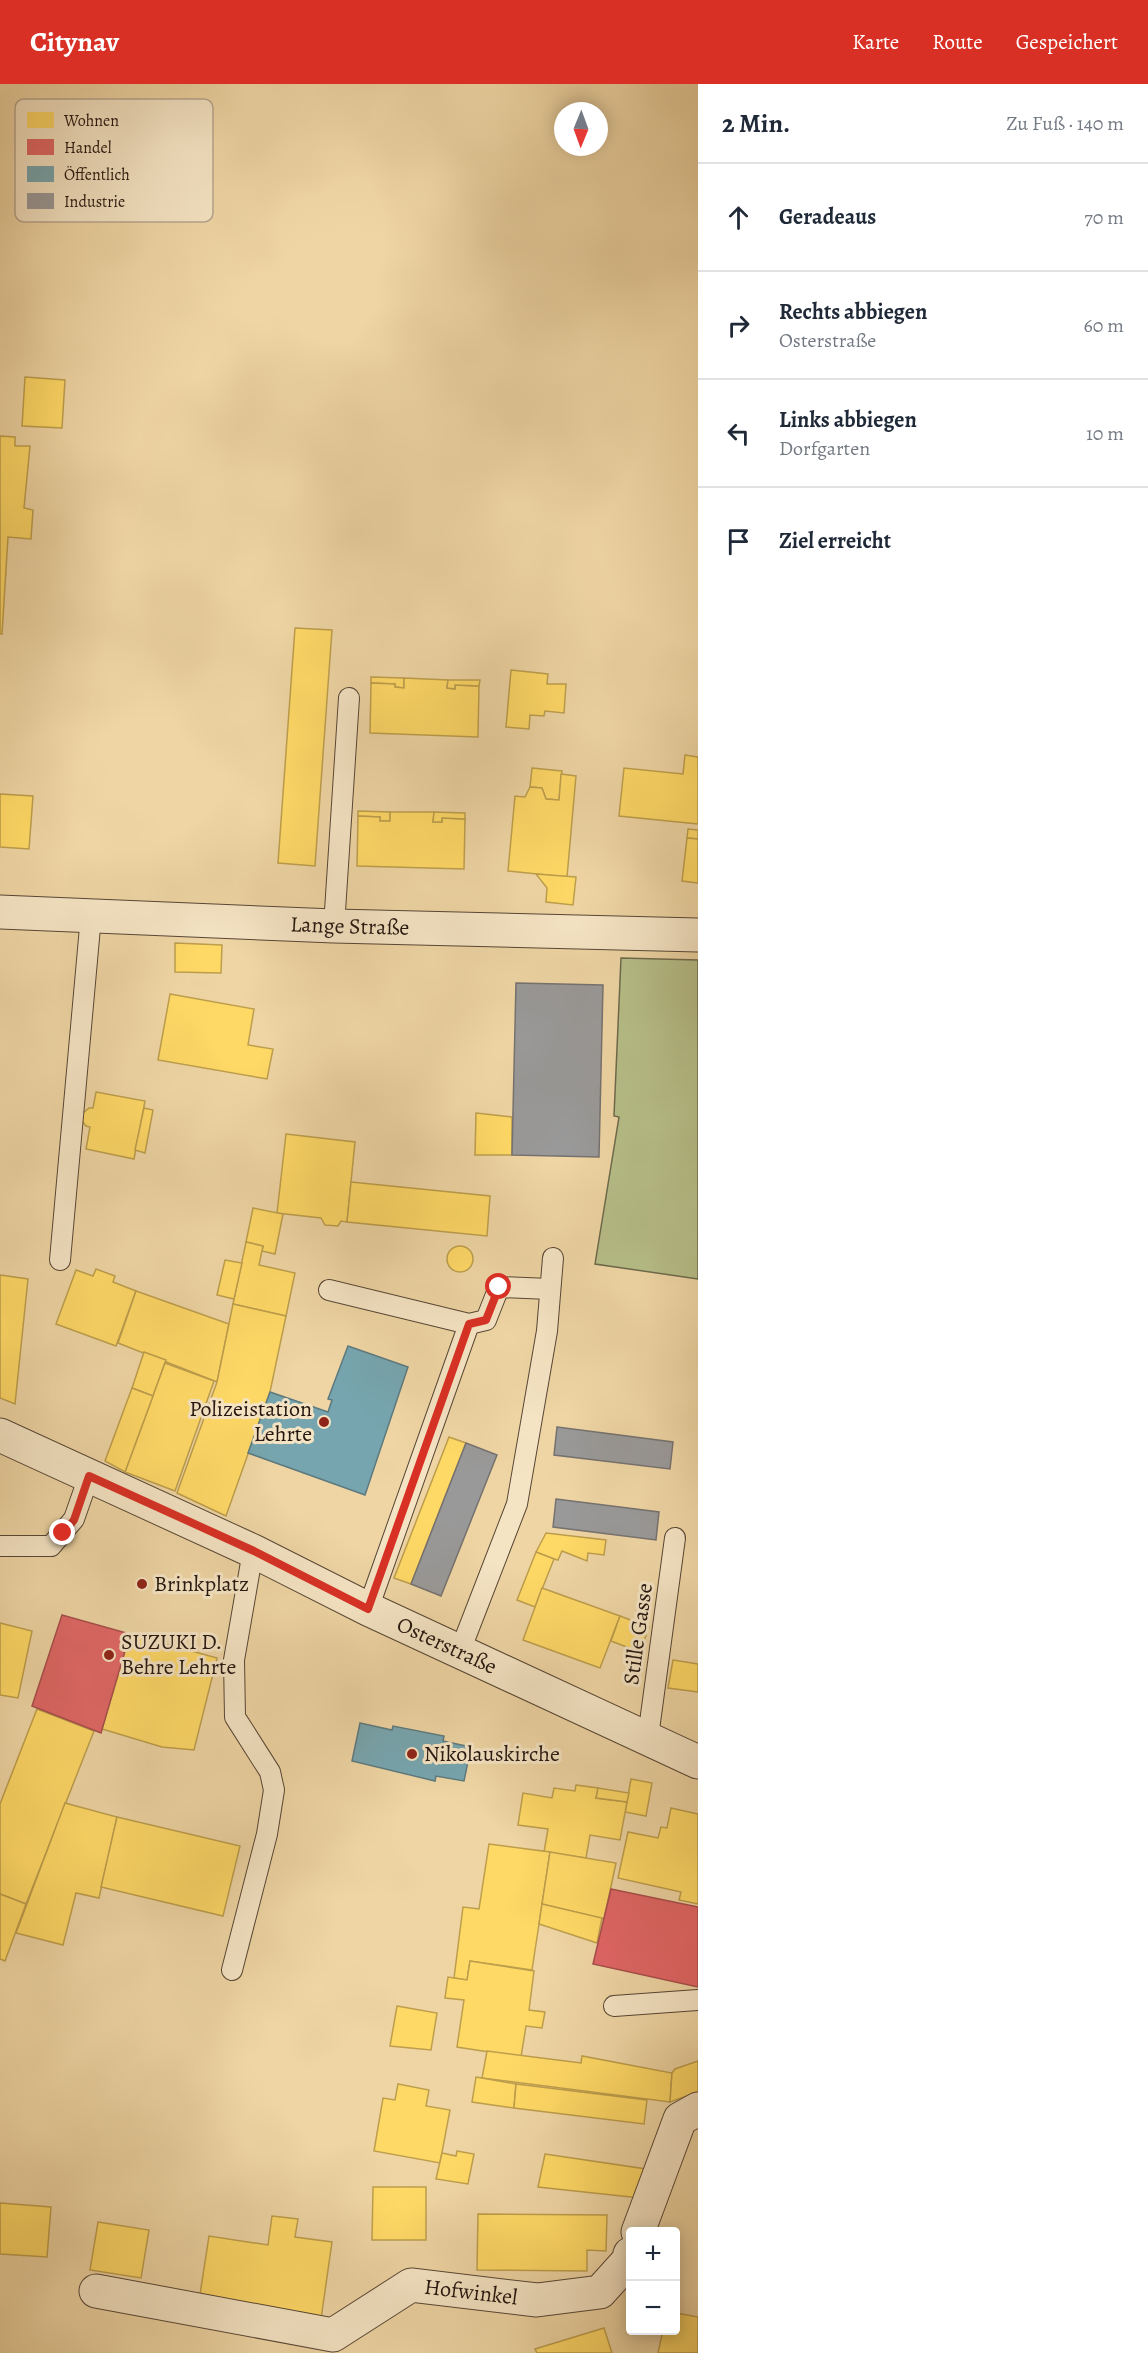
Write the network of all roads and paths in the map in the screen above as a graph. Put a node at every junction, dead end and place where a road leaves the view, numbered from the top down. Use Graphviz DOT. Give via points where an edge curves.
graph roads {
  1 [pos="349,698"];
  2 [pos="0,912"];
  3 [pos="92,916"];
  4 [pos="334,926"];
  5 [pos="698,935"];
  6 [pos="553,1258"];
  7 [pos="60,1260"];
  8 [pos="550,1289"];
  9 [pos="329,1290"];
  10 [pos="469,1324"];
  11 [pos="0,1435"];
  12 [pos="89,1476"];
  13 [pos="675,1538"];
  14 [pos="0,1546"];
  15 [pos="254,1551"];
  16 [pos="368,1609"];
  17 [pos="460,1652"];
  18 [pos="648,1737"];
  19 [pos="698,1762"];
  20 [pos="232,1970"];
  21 [pos="698,2000"];
  22 [pos="614,2006"];
  23 [pos="698,2109"];
  24 [pos="640,2227"];
  25 [pos="626,2263"];
  26 [pos="96,2290"];
  1 -- 4 [label="lane"];
  2 -- 3 [label="street, Lange Straße"];
  3 -- 4 [label="street, Lange Straße"];
  3 -- 7 [label="lane"];
  4 -- 5 [label="street, Lange Straße"];
  6 -- 8 [label="lane"];
  8 -- 10 [label="lane" via="499,1287 486,1320"];
  8 -- 17 [label="lane" via="547,1330 517,1504"];
  9 -- 10 [label="lane"];
  10 -- 16 [label="lane"];
  11 -- 12 [label="street, Osterstraße"];
  12 -- 14 [label="lane" via="74,1520 51,1546"];
  12 -- 15 [label="street, Osterstraße"];
  13 -- 18 [label="lane, Stille Gasse"];
  15 -- 16 [label="street, Osterstraße"];
  15 -- 20 [label="lane" via="234,1660 236,1717 270,1772 274,1790 267,1834"];
  16 -- 17 [label="street, Osterstraße"];
  17 -- 18 [label="street, Osterstraße"];
  18 -- 19 [label="street, Osterstraße"];
  21 -- 22 [label="lane"];
  23 -- 24 [label="street" via="680,2119"];
  25 -- 26 [label="street, Hofwinkel" via="600,2292 537,2300 411,2285 333,2335"];
}
